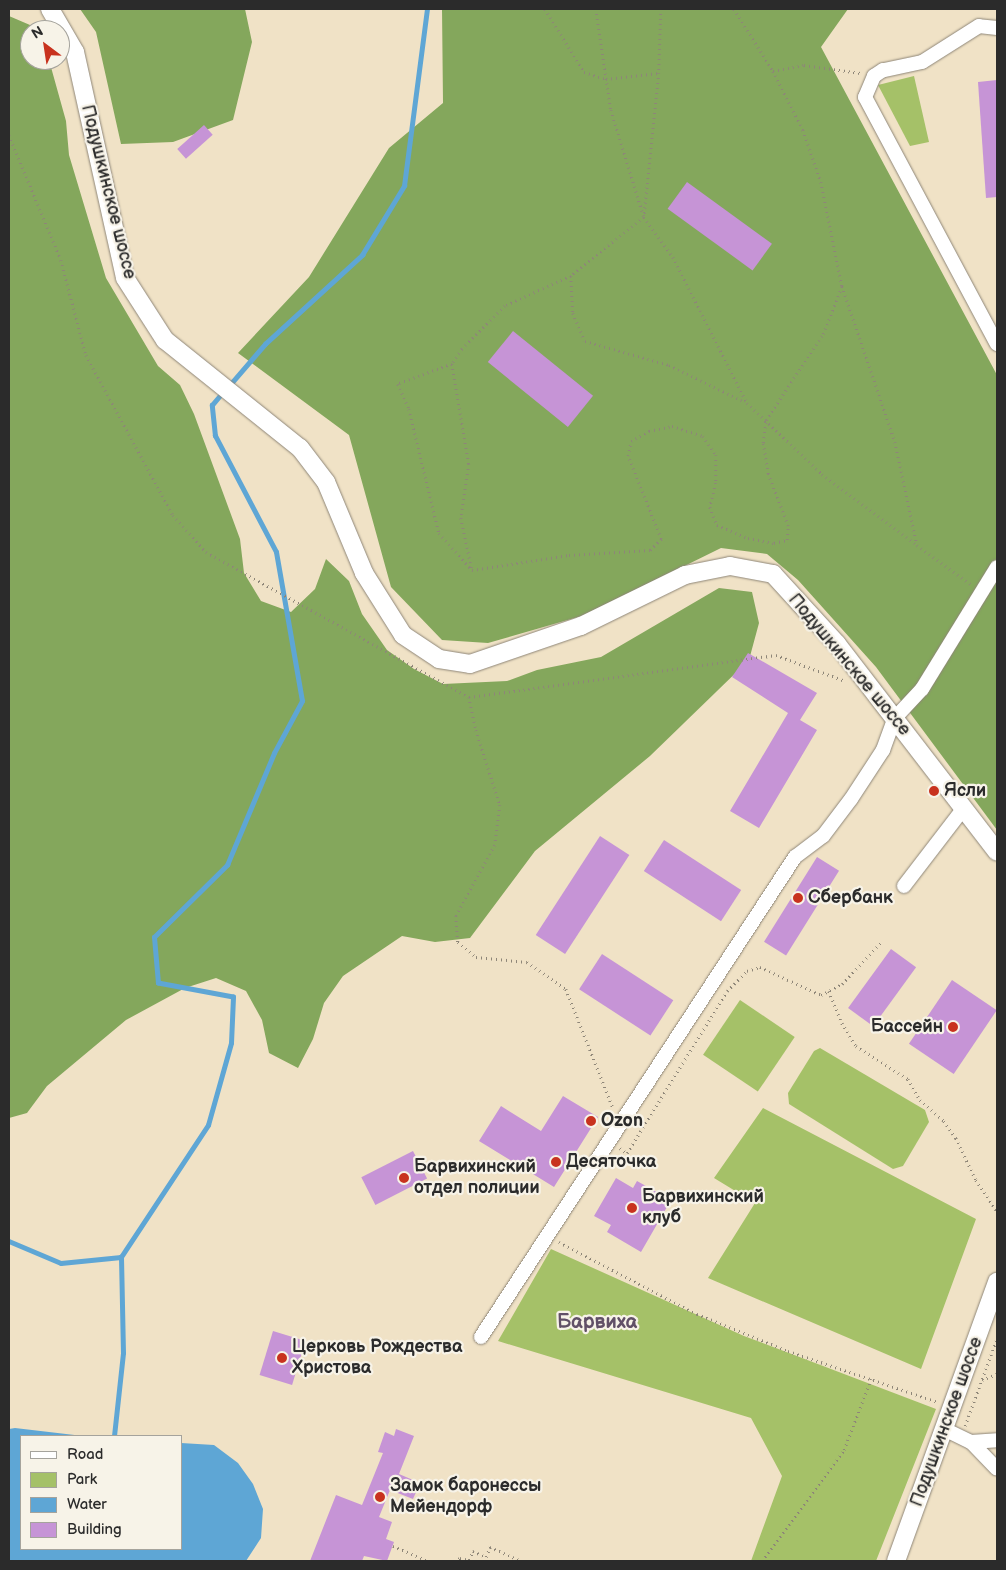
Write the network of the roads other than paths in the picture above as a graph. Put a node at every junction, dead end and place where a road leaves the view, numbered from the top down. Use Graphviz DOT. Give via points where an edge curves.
graph roads {
  1 [pos="50,9"];
  2 [pos="997,28"];
  3 [pos="997,344"];
  4 [pos="997,567"];
  5 [pos="894,719"];
  6 [pos="963,809"];
  7 [pos="997,852"];
  8 [pos="904,886"];
  9 [pos="997,1282"];
  10 [pos="482,1337"];
  11 [pos="944,1429"];
  12 [pos="966,1439"];
  13 [pos="997,1440"];
  14 [pos="997,1469"];
  15 [pos="896,1561"];
  1 -- 5 [label="main road, Подушкинское шоссе" via="75,52 125,278 165,340 300,448 326,482 364,573 403,635 439,659 470,664 581,626 685,575 730,566 773,574 837,644"];
  2 -- 3 [label="street" via="979,26 922,62 883,70 874,76 865,97"];
  4 -- 5 [label="street" via="922,689"];
  5 -- 6 [label="main road, Подушкинское шоссе"];
  5 -- 10 [label="street" via="883,750 851,799 823,836 795,857"];
  6 -- 7 [label="main road, Подушкинское шоссе"];
  6 -- 8 [label="street"];
  9 -- 11 [label="main road, Подушкинское шоссе"];
  11 -- 12 [label="street"];
  11 -- 15 [label="main road, Подушкинское шоссе"];
  12 -- 13 [label="street"];
  12 -- 14 [label="street"];
}
